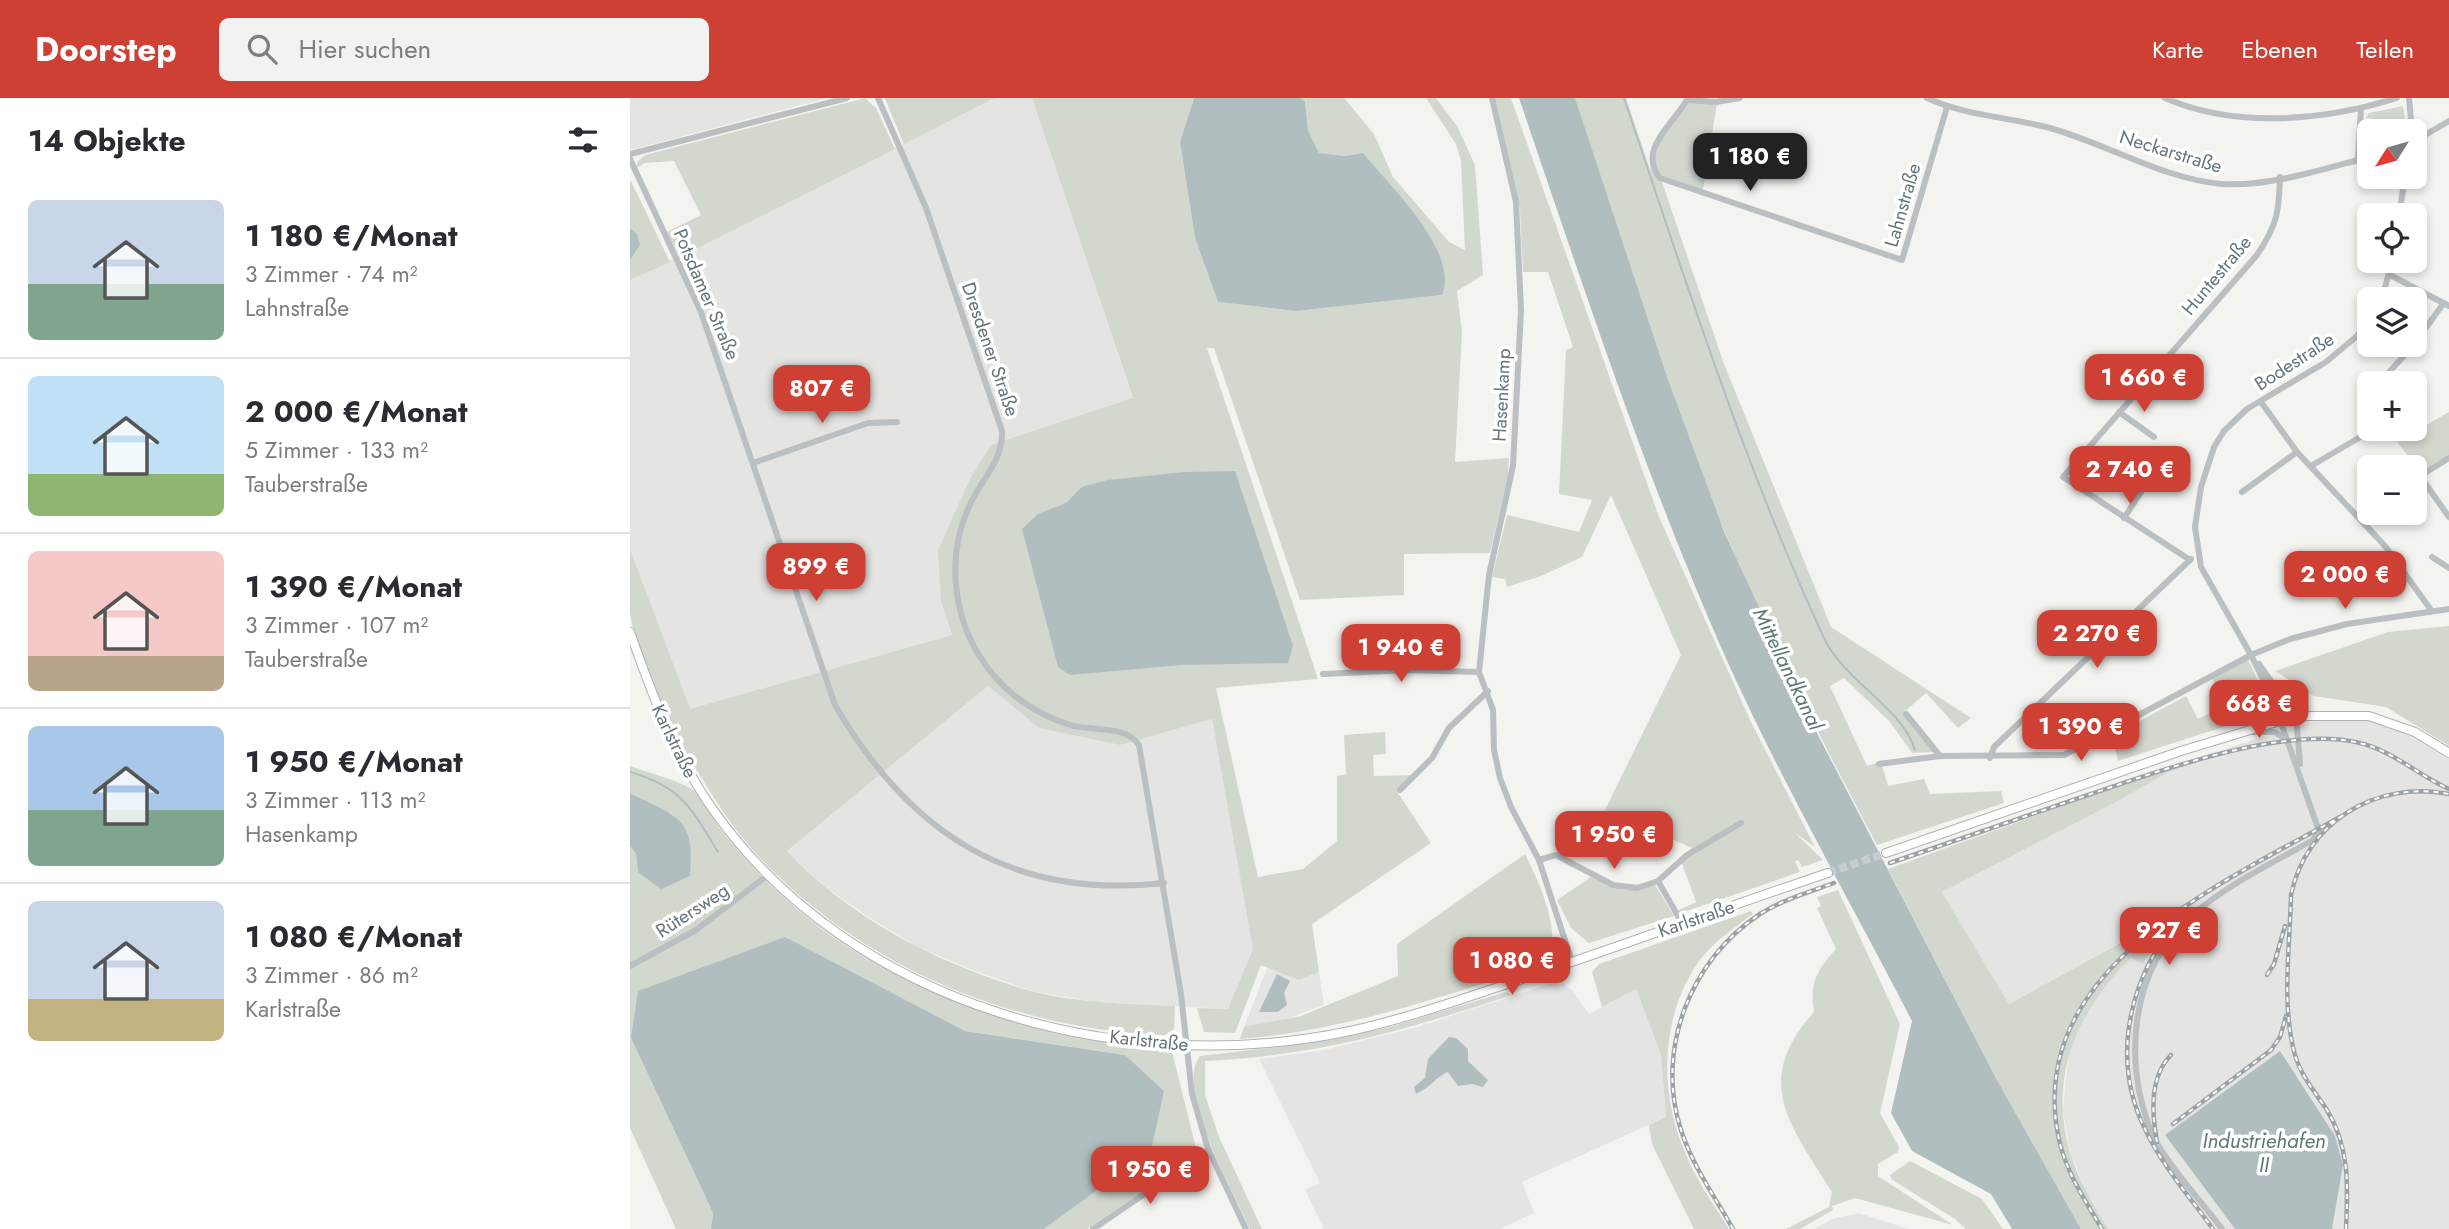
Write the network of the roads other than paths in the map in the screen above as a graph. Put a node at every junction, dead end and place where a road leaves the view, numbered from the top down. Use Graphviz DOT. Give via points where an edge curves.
graph roads {
  1 [pos="847,98"];
  2 [pos="878,98"];
  3 [pos="1492,98"];
  4 [pos="1740,98"];
  5 [pos="1927,98"];
  6 [pos="2165,98"];
  7 [pos="2397,98"];
  8 [pos="2409,98"];
  9 [pos="1688,99"];
  10 [pos="1947,107"];
  11 [pos="2361,108"];
  12 [pos="2411,119"];
  13 [pos="2449,121"];
  14 [pos="2427,134"];
  15 [pos="630,156"];
  16 [pos="2280,177"];
  17 [pos="2390,275"];
  18 [pos="2386,287"];
  19 [pos="2446,305"];
  20 [pos="2427,328"];
  21 [pos="2357,336"];
  22 [pos="2402,357"];
  23 [pos="2390,371"];
  24 [pos="2261,402"];
  25 [pos="2119,412"];
  26 [pos="897,422"];
  27 [pos="2154,437"];
  28 [pos="2357,439"];
  29 [pos="2297,452"];
  30 [pos="2449,458"];
  31 [pos="753,463"];
  32 [pos="2311,467"];
  33 [pos="2141,492"];
  34 [pos="2242,492"];
  35 [pos="2449,517"];
  36 [pos="2124,518"];
  37 [pos="2197,556"];
  38 [pos="2432,557"];
  39 [pos="2190,560"];
  40 [pos="2449,568"];
  41 [pos="2449,609"];
  42 [pos="2431,610"];
  43 [pos="630,632"];
  44 [pos="2251,655"];
  45 [pos="1479,673"];
  46 [pos="1323,674"];
  47 [pos="1488,691"];
  48 [pos="1906,714"];
  49 [pos="2296,716"];
  50 [pos="2280,720"];
  51 [pos="2230,734"];
  52 [pos="2288,741"];
  53 [pos="2449,753"];
  54 [pos="1940,756"];
  55 [pos="1990,758"];
  56 [pos="1879,764"];
  57 [pos="2301,772"];
  58 [pos="1400,790"];
  59 [pos="1741,823"];
  60 [pos="1886,853"];
  61 [pos="1539,859"];
  62 [pos="1828,873"];
  63 [pos="768,875"];
  64 [pos="1658,881"];
  65 [pos="1164,883"];
  66 [pos="1682,923"];
  67 [pos="1572,962"];
  68 [pos="630,966"];
  69 [pos="1188,1045"];
  70 [pos="1209,1150"];
  71 [pos="1093,1229"];
  72 [pos="1247,1229"];
  73 [pos="2222,1229"];
  1 -- 15 [label="street"];
  2 -- 65 [label="street, Dresdener Straße" via="926,208 1002,431 1001,450 969,509 957,546 956,587 966,631 989,670 1027,705 1073,726 1128,733 1135,739"];
  3 -- 45 [label="street, Hasenkamp" via="1516,202 1521,310 1513,466 1489,575"];
  4 -- 9 [label="street, Lahnstraße" via="1716,102"];
  5 -- 10 [label="street, Neckarstraße"];
  6 -- 11 [label="street" via="2203,112 2283,118 2322,117"];
  7 -- 11 [label="street"];
  8 -- 12 [label="street"];
  9 -- 10 [label="street, Lahnstraße" via="1653,150 1653,167 1660,178 1902,260"];
  10 -- 16 [label="street, Neckarstraße" via="2051,128 2207,181 2246,183"];
  11 -- 16 [label="street, Neckarstraße" via="2358,160"];
  13 -- 14 [label="street"];
  15 -- 31 [label="street, Potsdamer Straße" via="701,312"];
  16 -- 25 [label="street, Huntestraße" via="2275,228 2263,246"];
  17 -- 18 [label="street"];
  17 -- 19 [label="street"];
  19 -- 20 [label="street"];
  21 -- 24 [label="street, Bodestraße" via="2326,362"];
  22 -- 23 [label="street"];
  24 -- 29 [label="street"];
  24 -- 37 [label="street, Bodestraße" via="2235,419 2214,447 2200,487"];
  25 -- 27 [label="street"];
  25 -- 36 [label="street, Huntestraße" via="2063,477"];
  26 -- 31 [label="street" via="868,423"];
  28 -- 32 [label="street"];
  29 -- 32 [label="street"];
  29 -- 34 [label="street"];
  30 -- 35 [label="street" via="2420,476"];
  31 -- 65 [label="street, Potsdamer Straße" via="835,705 869,759 900,796 959,841 1025,872 1101,886"];
  32 -- 42 [label="street" via="2385,546"];
  33 -- 36 [label="street"];
  36 -- 39 [label="street"];
  37 -- 39 [label="street"];
  37 -- 44 [label="street, Bodestraße"];
  38 -- 40 [label="street"];
  39 -- 55 [label="street" via="1994,747"];
  41 -- 42 [label="street"];
  42 -- 44 [label="street" via="2318,630"];
  43 -- 63 [label="street, Karlstraße" via="661,716 686,766 716,814"];
  44 -- 49 [label="street, Bodestraße"];
  44 -- 50 [label="street, Bodestraße"];
  44 -- 55 [label="street" via="2071,752 2052,757"];
  45 -- 46 [label="street"];
  45 -- 47 [label="street"];
  47 -- 58 [label="street" via="1449,728 1432,758"];
  47 -- 61 [label="street" via="1500,778"];
  48 -- 54 [label="street"];
  49 -- 50 [label="street"];
  49 -- 53 [label="street" via="2369,716 2415,732"];
  49 -- 57 [label="street"];
  50 -- 51 [label="street"];
  50 -- 52 [label="street, Bodestraße"];
  51 -- 52 [label="street" via="2275,733"];
  51 -- 60 [label="street"];
  52 -- 57 [label="street, Bodestraße"];
  54 -- 55 [label="street"];
  54 -- 56 [label="street"];
  57 -- 73 [label="street" via="2319,831 2313,840 2232,885 2189,918 2161,951 2138,1006 2134,1069 2151,1130"];
  59 -- 64 [label="street" via="1687,855"];
  61 -- 64 [label="street" via="1556,855 1626,888"];
  61 -- 67 [label="street"];
  62 -- 66 [label="street, Karlstraße"];
  63 -- 68 [label="street, Rütersweg" via="696,929"];
  63 -- 69 [label="street, Karlstraße" via="834,933 904,975 949,994 1072,1031"];
  64 -- 66 [label="street"];
  65 -- 69 [label="street"];
  66 -- 67 [label="street, Karlstraße"];
  67 -- 69 [label="street, Karlstraße" via="1349,1031 1301,1039"];
  69 -- 70 [label="street" via="1192,1094"];
  70 -- 71 [label="street"];
  70 -- 72 [label="street"];
}
